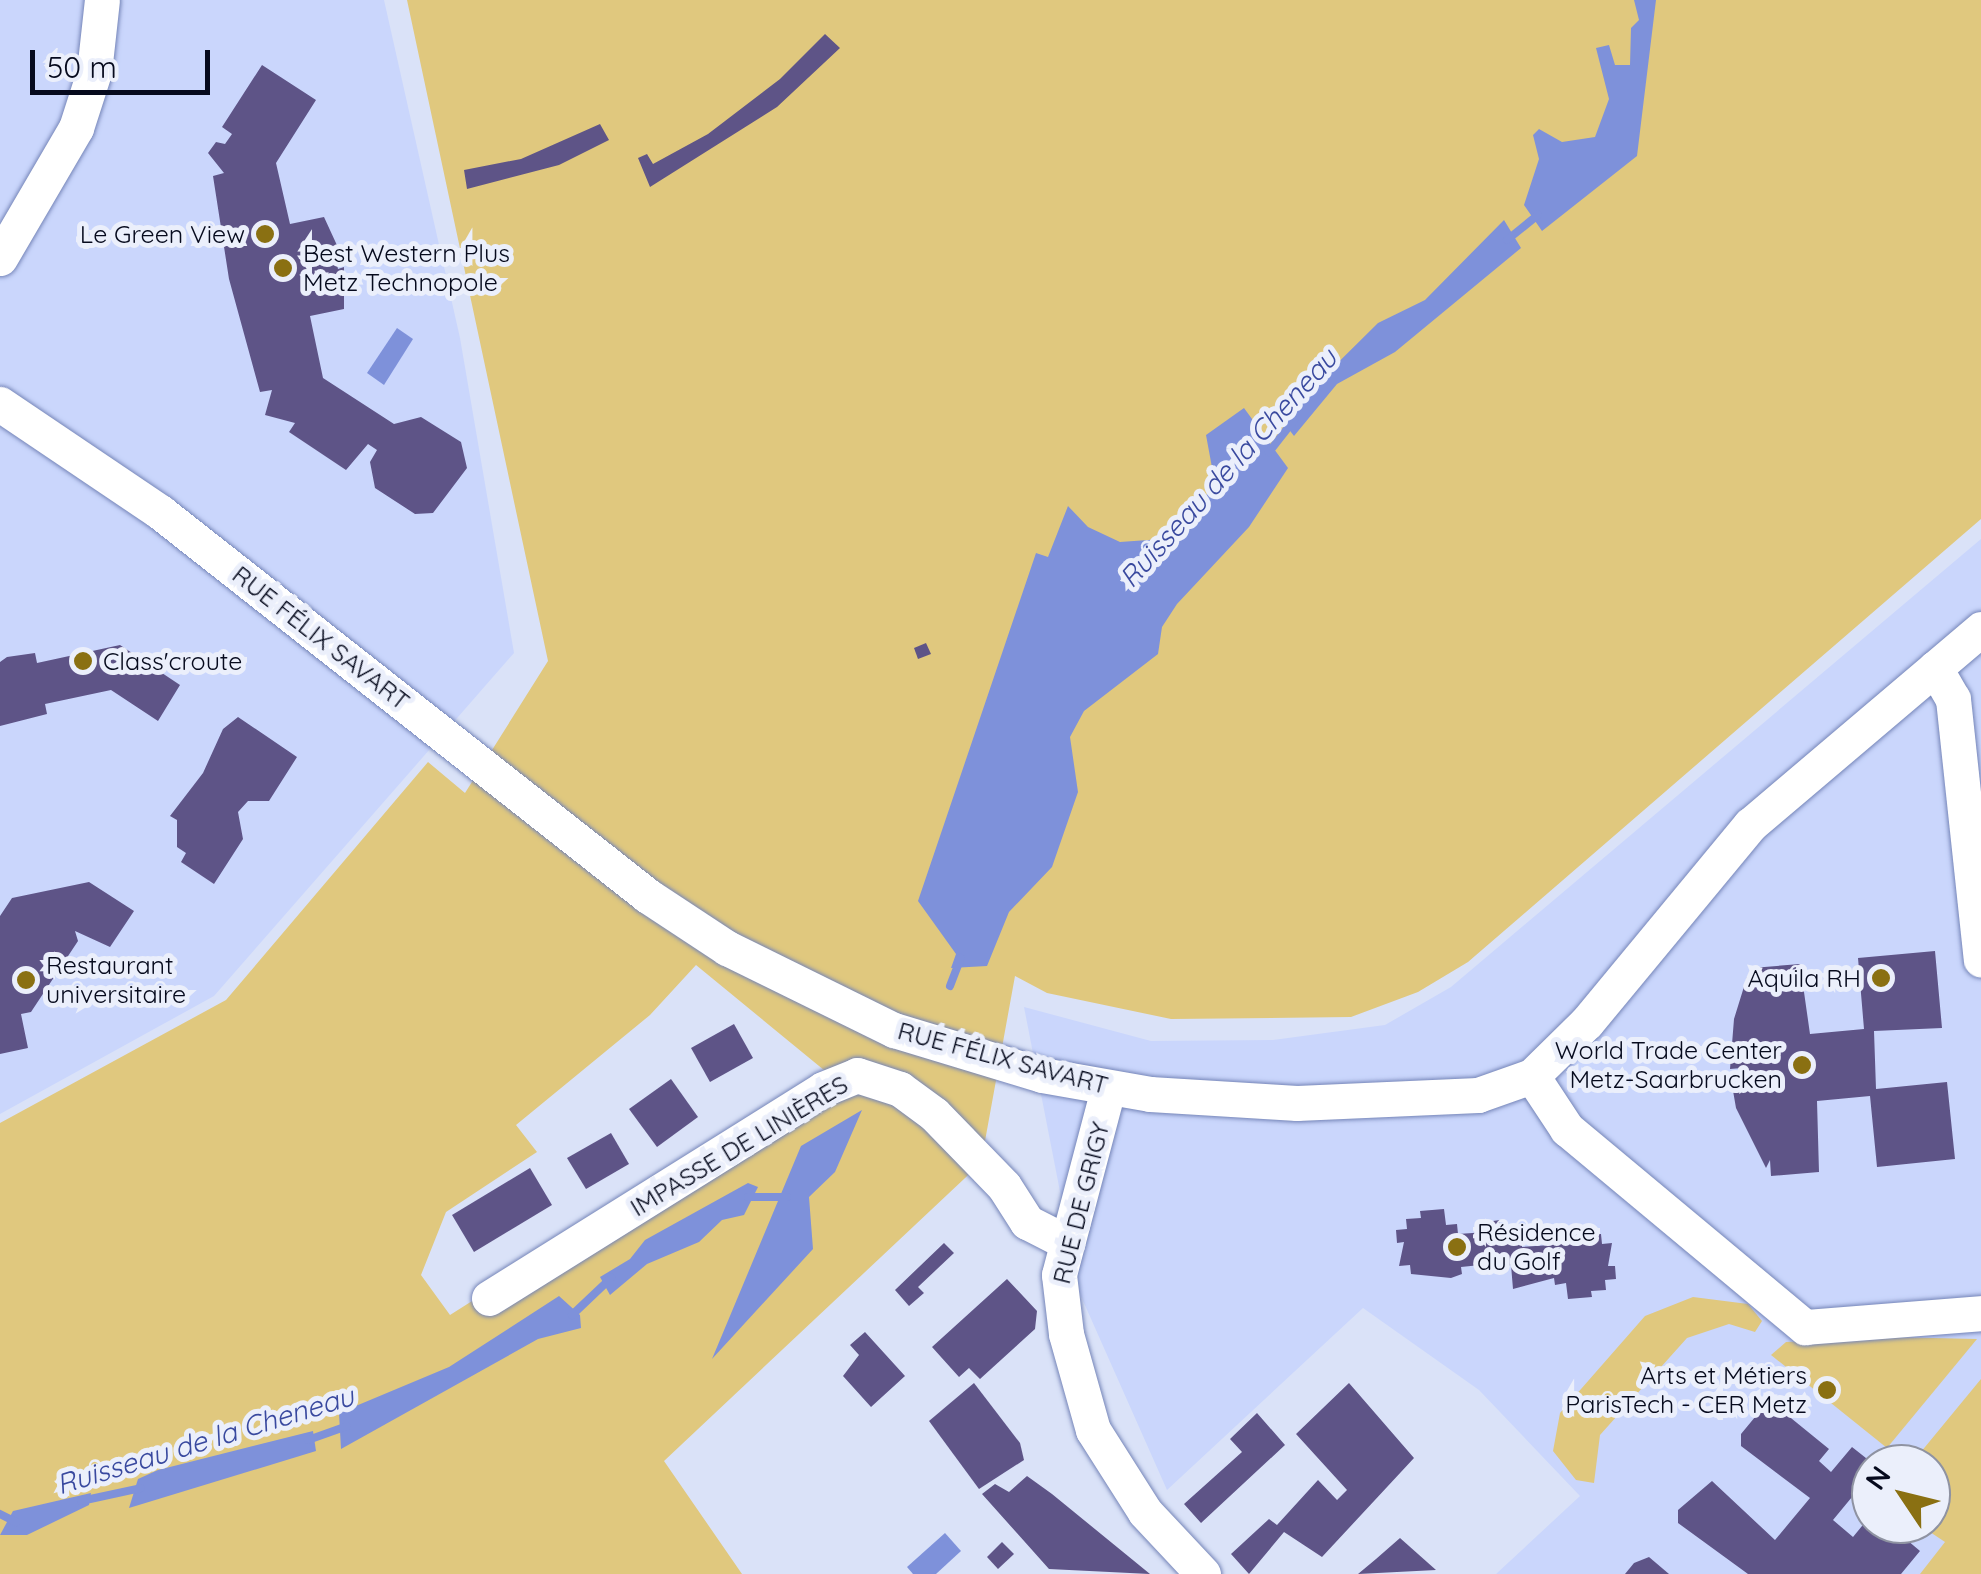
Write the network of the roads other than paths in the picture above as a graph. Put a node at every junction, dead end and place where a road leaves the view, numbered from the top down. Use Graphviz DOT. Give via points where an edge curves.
graph roads {
  1 [pos="102,0"];
  2 [pos="0,258"];
  3 [pos="0,404"];
  4 [pos="1981,629"];
  5 [pos="1935,668"];
  6 [pos="1981,959"];
  7 [pos="1532,1076"];
  8 [pos="1108,1089"];
  9 [pos="1066,1242"];
  10 [pos="489,1298"];
  11 [pos="1981,1313"];
  12 [pos="1204,1574"];
  1 -- 2 [label="street" via="94,72 76,128"];
  3 -- 8 [label="street, RUE FÉLIX SAVART" via="268,594 648,896 766,971 894,1030"];
  4 -- 5 [label="street"];
  5 -- 6 [label="street" via="1954,698"];
  5 -- 7 [label="street" via="1750,825 1587,1022"];
  7 -- 8 [label="street, RUE FÉLIX SAVART" via="1478,1095 1297,1103"];
  7 -- 11 [label="street" via="1567,1128 1806,1326"];
  8 -- 9 [label="street, RUE DE GRIGY"];
  9 -- 10 [label="street, IMPASSE DE LINIÈRES" via="1027,1222 1004,1186 934,1114 900,1088 857,1075 823,1089"];
  9 -- 12 [label="street, RUE DE GRIGY" via="1059,1295 1093,1430 1145,1512"];
}
